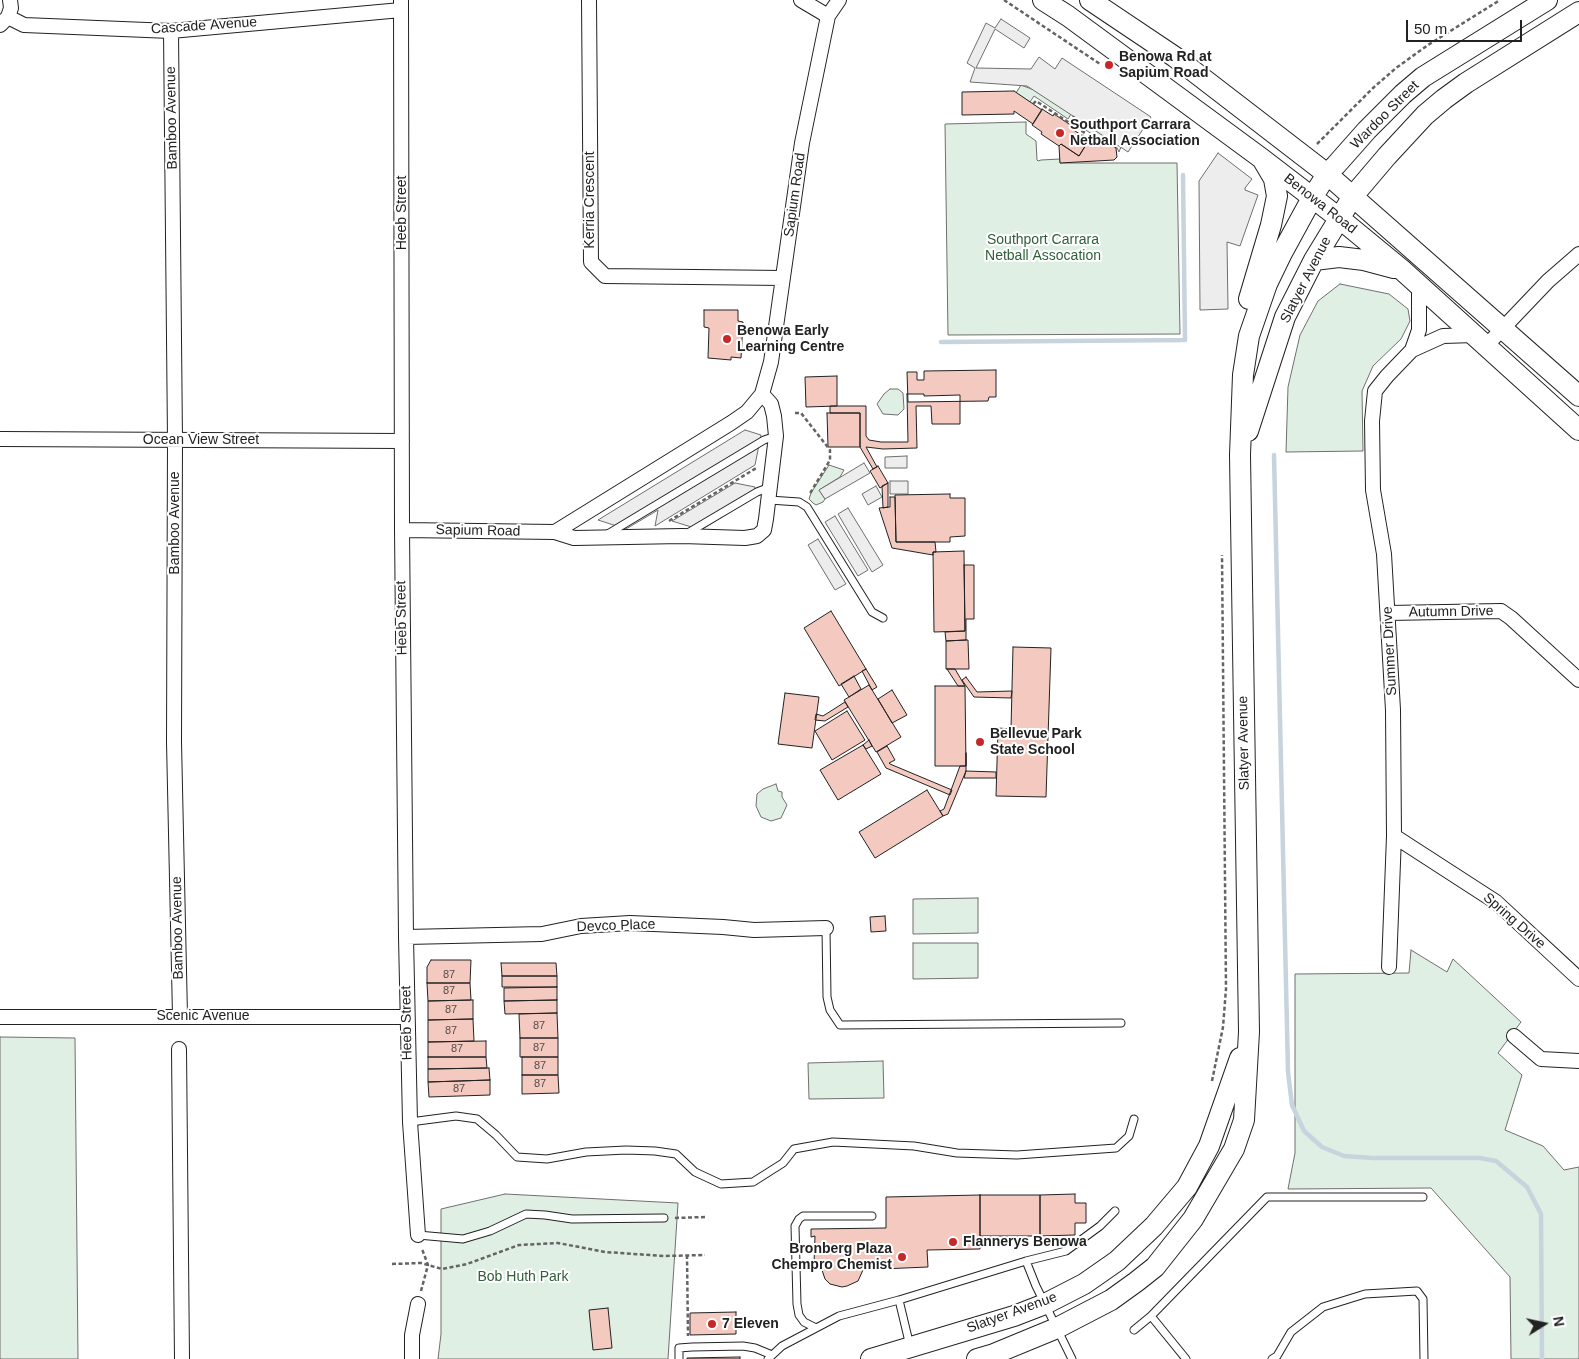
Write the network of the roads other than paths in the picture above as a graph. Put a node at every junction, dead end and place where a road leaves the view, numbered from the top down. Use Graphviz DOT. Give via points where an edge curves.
graph roads {
  1 [pos="10,0"];
  2 [pos="589,0"];
  3 [pos="801,0"];
  4 [pos="839,0"];
  5 [pos="1043,0"];
  6 [pos="1090,0"];
  7 [pos="1547,0"];
  8 [pos="402,5"];
  9 [pos="1579,12"];
  10 [pos="828,16"];
  11 [pos="4,21"];
  12 [pos="172,31"];
  13 [pos="1261,158"];
  14 [pos="1327,174"];
  15 [pos="1353,196"];
  16 [pos="1312,198"];
  17 [pos="1339,218"];
  18 [pos="1579,254"];
  19 [pos="1314,260"];
  20 [pos="1401,270"];
  21 [pos="784,278"];
  22 [pos="1419,285"];
  23 [pos="1504,328"];
  24 [pos="1249,336"];
  25 [pos="1481,340"];
  26 [pos="1412,350"];
  27 [pos="762,394"];
  28 [pos="1579,396"];
  29 [pos="1579,430"];
  30 [pos="776,436"];
  31 [pos="0,439"];
  32 [pos="175,440"];
  33 [pos="402,441"];
  34 [pos="1240,454"];
  35 [pos="770,493"];
  36 [pos="402,530"];
  37 [pos="555,532"];
  38 [pos="682,536"];
  39 [pos="603,538"];
  40 [pos="1388,613"];
  41 [pos="884,618"];
  42 [pos="1579,680"];
  43 [pos="1394,836"];
  44 [pos="826,928"];
  45 [pos="406,937"];
  46 [pos="1389,967"];
  47 [pos="1579,978"];
  48 [pos="0,1016"];
  49 [pos="180,1016"];
  50 [pos="407,1016"];
  51 [pos="1121,1023"];
  52 [pos="1249,1032"];
  53 [pos="1514,1036"];
  54 [pos="179,1049"];
  55 [pos="1579,1061"];
  56 [pos="1134,1119"];
  57 [pos="410,1122"];
  58 [pos="1423,1197"];
  59 [pos="1114,1211"];
  60 [pos="872,1216"];
  61 [pos="664,1218"];
  62 [pos="418,1235"];
  63 [pos="1026,1261"];
  64 [pos="899,1300"];
  65 [pos="418,1304"];
  66 [pos="1045,1304"];
  67 [pos="1151,1316"];
  68 [pos="816,1328"];
  69 [pos="1056,1328"];
  70 [pos="1134,1330"];
  71 [pos="910,1347"];
  72 [pos="770,1357"];
  73 [pos="1276,1358"];
  74 [pos="182,1359"];
  75 [pos="412,1359"];
  76 [pos="679,1359"];
  77 [pos="871,1359"];
  78 [pos="977,1359"];
  79 [pos="1072,1359"];
  80 [pos="1186,1359"];
  81 [pos="1424,1359"];
  1 -- 11 [label="street" via="11,8"];
  2 -- 21 [label="street, Kerria Crescent" via="591,262 605,276"];
  3 -- 10 [label="street"];
  4 -- 10 [label="street, Sapium Road"];
  5 -- 13 [label="main road, Benowa Road"];
  6 -- 14 [label="main road, Benowa Road" via="1175,57"];
  7 -- 14 [label="main road, Wardoo Street" via="1423,78 1367,130"];
  8 -- 12 [label="street, Cascade Avenue"];
  8 -- 33 [label="street, Heeb Street"];
  9 -- 15 [label="main road, Wardoo Street" via="1444,99 1412,129"];
  10 -- 21 [label="street, Sapium Road" via="802,143"];
  11 -- 12 [label="street, Cascade Avenue" via="24,25"];
  12 -- 32 [label="street, Bamboo Avenue"];
  13 -- 16 [label="main road, Benowa Road"];
  13 -- 24 [label="main road" via="1274,179 1277,196 1272,225 1249,299"];
  14 -- 15 [label="main road, Benowa Road"];
  14 -- 16 [label="main road, Wardoo Street"];
  15 -- 17 [label="main road, Slatyer Avenue"];
  15 -- 23 [label="main road, Benowa Road"];
  16 -- 17 [label="main road, Benowa Road"];
  16 -- 24 [label="main road, Slatyer Avenue" via="1267,284"];
  17 -- 19 [label="main road, Slatyer Avenue"];
  17 -- 20 [label="main road, Benowa Road"];
  18 -- 23 [label="street" via="1548,281"];
  19 -- 20 [label="main road" via="1339,257"];
  19 -- 34 [label="main road, Slatyer Avenue" via="1285,317"];
  20 -- 22 [label="main road, Benowa Road"];
  21 -- 27 [label="street, Sapium Road" via="772,362"];
  22 -- 25 [label="main road, Benowa Road"];
  22 -- 26 [label="street, Summer Drive" via="1419,330"];
  23 -- 25 [label="street"];
  23 -- 28 [label="main road, Benowa Road"];
  24 -- 34 [label="main road, Slatyer Avenue" via="1243,375"];
  25 -- 26 [label="street, Summer Drive" via="1443,336"];
  25 -- 29 [label="main road, Benowa Road"];
  26 -- 40 [label="street, Summer Drive" via="1375,391 1372,421 1373,490 1384,554"];
  27 -- 30 [label="street, Sapium Road" via="771,404"];
  27 -- 37 [label="street, Sapium Road" via="747,412 731,424"];
  30 -- 35 [label="street, Sapium Road"];
  30 -- 39 [label="lane" via="764,440"];
  31 -- 32 [label="street, Ocean View Street"];
  32 -- 33 [label="street, Ocean View Street"];
  32 -- 49 [label="street, Bamboo Avenue" via="174,742"];
  33 -- 36 [label="street, Heeb Street"];
  34 -- 52 [label="main road, Slatyer Avenue"];
  35 -- 38 [label="lane" via="757,492"];
  35 -- 38 [label="street, Sapium Road" via="766,524 757,536"];
  35 -- 41 [label="lane" via="806,507 872,612"];
  36 -- 37 [label="street, Sapium Road"];
  36 -- 45 [label="street, Heeb Street"];
  37 -- 39 [label="street, Sapium Road" via="574,538"];
  38 -- 39 [label="street, Sapium Road"];
  40 -- 42 [label="street, Autumn Drive" via="1501,611"];
  40 -- 43 [label="street, Summer Drive"];
  43 -- 46 [label="street, Summer Drive"];
  43 -- 47 [label="street, Spring Drive" via="1496,902"];
  44 -- 45 [label="street, Devco Place" via="754,930 630,923 581,926 542,934"];
  44 -- 51 [label="lane" via="827,997 830,1010 840,1025"];
  45 -- 50 [label="street, Heeb Street"];
  48 -- 49 [label="street, Scenic Avenue"];
  49 -- 50 [label="street, Scenic Avenue"];
  50 -- 57 [label="street, Heeb Street"];
  52 -- 66 [label="main road, Slatyer Avenue" via="1210,1146 1187,1187 1154,1226 1117,1261 1084,1284"];
  52 -- 69 [label="main road, Slatyer Avenue" via="1244,1120 1234,1149 1198,1212 1172,1248 1142,1277 1111,1300"];
  53 -- 55 [label="street" via="1541,1059"];
  54 -- 74 [label="street"];
  56 -- 57 [label="lane" via="1129,1136 1116,1148 1017,1155 833,1142 794,1149 783,1163 753,1182 721,1184 695,1172 676,1154 626,1150 586,1152 547,1160 517,1157 477,1120 456,1116"];
  57 -- 62 [label="street, Heeb Street"];
  58 -- 67 [label="lane" via="1267,1197"];
  59 -- 63 [label="lane" via="1100,1226 1066,1251"];
  60 -- 68 [label="lane" via="802,1216 795,1226 799,1314 804,1322"];
  61 -- 62 [label="lane" via="572,1219 526,1214 464,1239"];
  63 -- 64 [label="lane"];
  63 -- 66 [label="lane"];
  64 -- 68 [label="lane" via="839,1316"];
  64 -- 71 [label="lane"];
  65 -- 75 [label="street" via="412,1335"];
  66 -- 69 [label="lane"];
  66 -- 71 [label="main road, Slatyer Avenue"];
  67 -- 70 [label="lane"];
  67 -- 80 [label="lane"];
  68 -- 72 [label="lane" via="782,1346"];
  69 -- 78 [label="main road, Slatyer Avenue"];
  69 -- 79 [label="lane"];
  71 -- 77 [label="main road, Slatyer Avenue"];
  72 -- 76 [label="lane" via="755,1348 743,1346 679,1348"];
  73 -- 81 [label="lane" via="1291,1332 1323,1307 1365,1294 1417,1291 1423,1299"];
}
